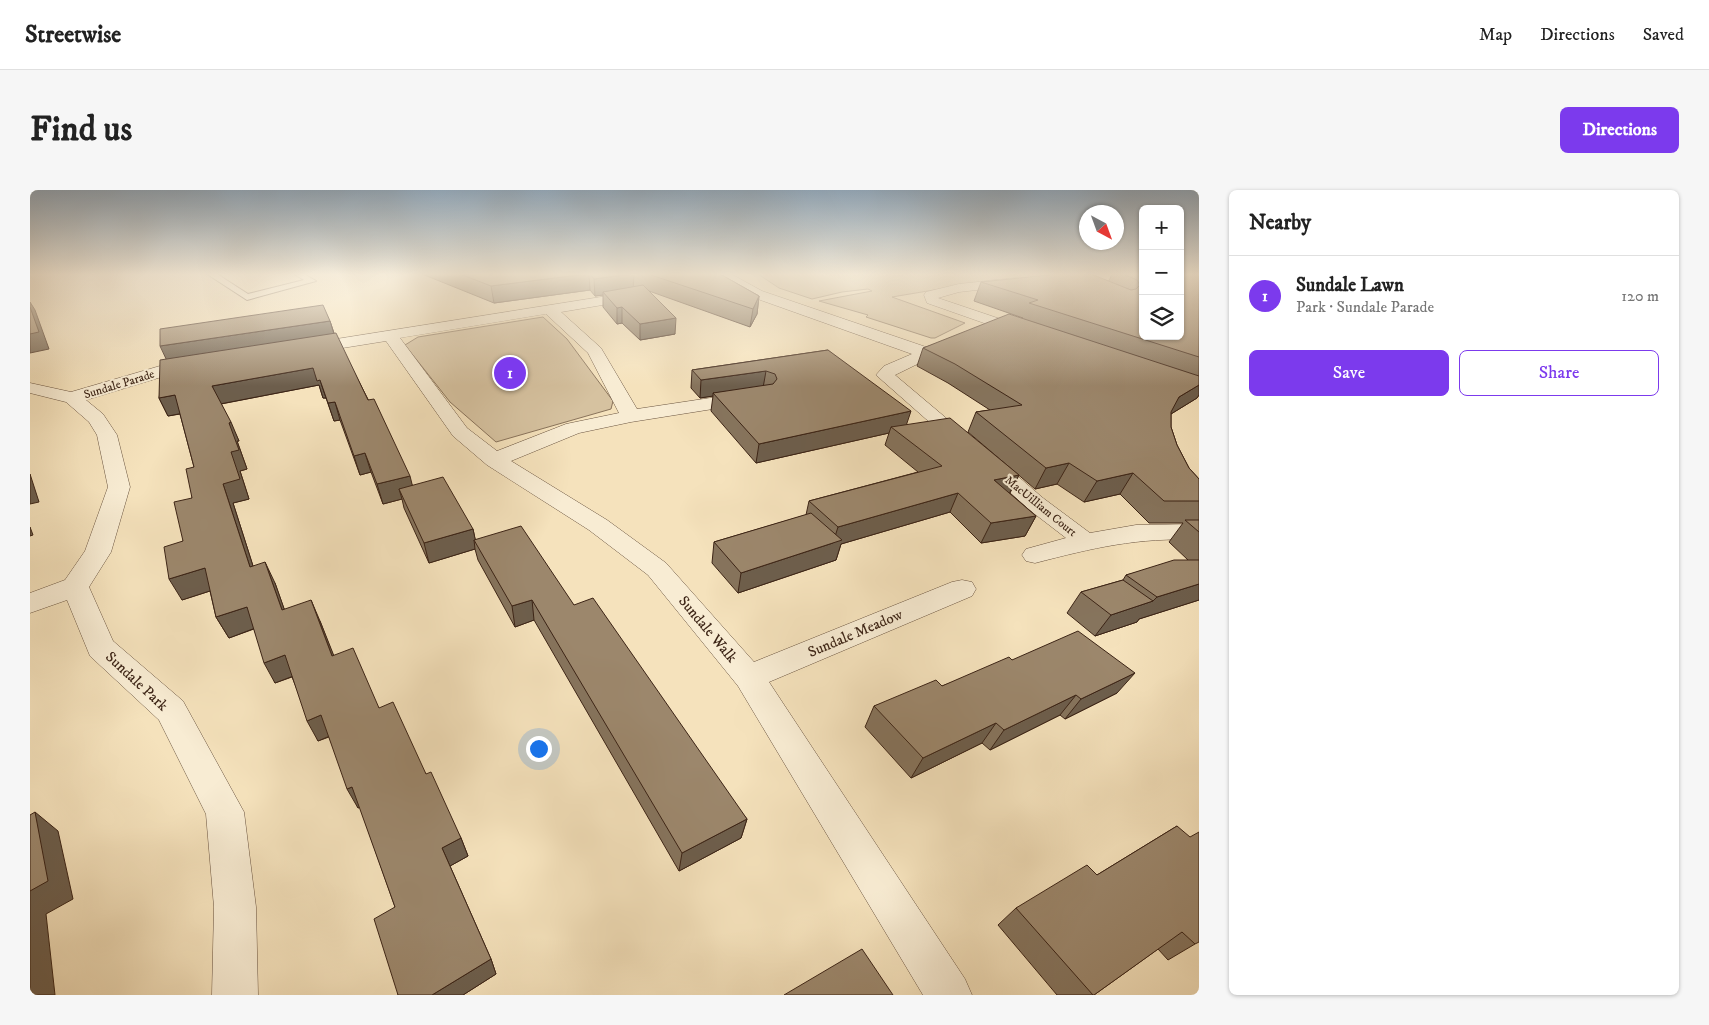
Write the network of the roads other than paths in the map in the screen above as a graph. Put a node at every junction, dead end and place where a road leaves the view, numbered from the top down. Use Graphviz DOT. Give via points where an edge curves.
graph roads {
  1 [pos="532,312"];
  2 [pos="551,312"];
  3 [pos="807,312"];
  4 [pos="966,312"];
  5 [pos="994,321"];
  6 [pos="969,333"];
  7 [pos="390,335"];
  8 [pos="1040,337"];
  9 [pos="953,341"];
  10 [pos="288,352"];
  11 [pos="926,353"];
  12 [pos="213,363"];
  13 [pos="30,388"];
  14 [pos="763,396"];
  15 [pos="72,398"];
  16 [pos="631,416"];
  17 [pos="495,460"];
  18 [pos="1199,532"];
  19 [pos="1084,540"];
  20 [pos="1035,556"];
  21 [pos="75,587"];
  22 [pos="962,589"];
  23 [pos="30,603"];
  24 [pos="749,677"];
  25 [pos="235,995"];
  26 [pos="949,995"];
  1 -- 7 [label="street"];
  2 -- 16 [label="street" via="595,351"];
  3 -- 11 [label="street"];
  4 -- 5 [label="street"];
  5 -- 6 [label="street"];
  5 -- 8 [label="street"];
  7 -- 10 [label="street"];
  7 -- 17 [label="street, Sundale Walk" via="460,432"];
  9 -- 11 [label="street, MacUilliam Court"];
  11 -- 19 [label="street, MacUilliam Court" via="885,375 1035,503"];
  12 -- 15 [label="street, Sundale Parade" via="166,370"];
  13 -- 15 [label="street"];
  14 -- 16 [label="street"];
  15 -- 21 [label="street" via="96,418 107,435 119,487 98,552"];
  16 -- 17 [label="street" via="573,428"];
  17 -- 24 [label="street, Sundale Walk" via="598,525 657,569"];
  18 -- 19 [label="street, MacUilliam Court" via="1166,530"];
  19 -- 20 [label="street, MacUilliam Court"];
  21 -- 23 [label="street"];
  21 -- 25 [label="street, Sundale Park" via="102,648 171,711 225,812 235,907"];
  22 -- 24 [label="street, Sundale Meadow"];
  24 -- 26 [label="street, Sundale Walk"];
}
